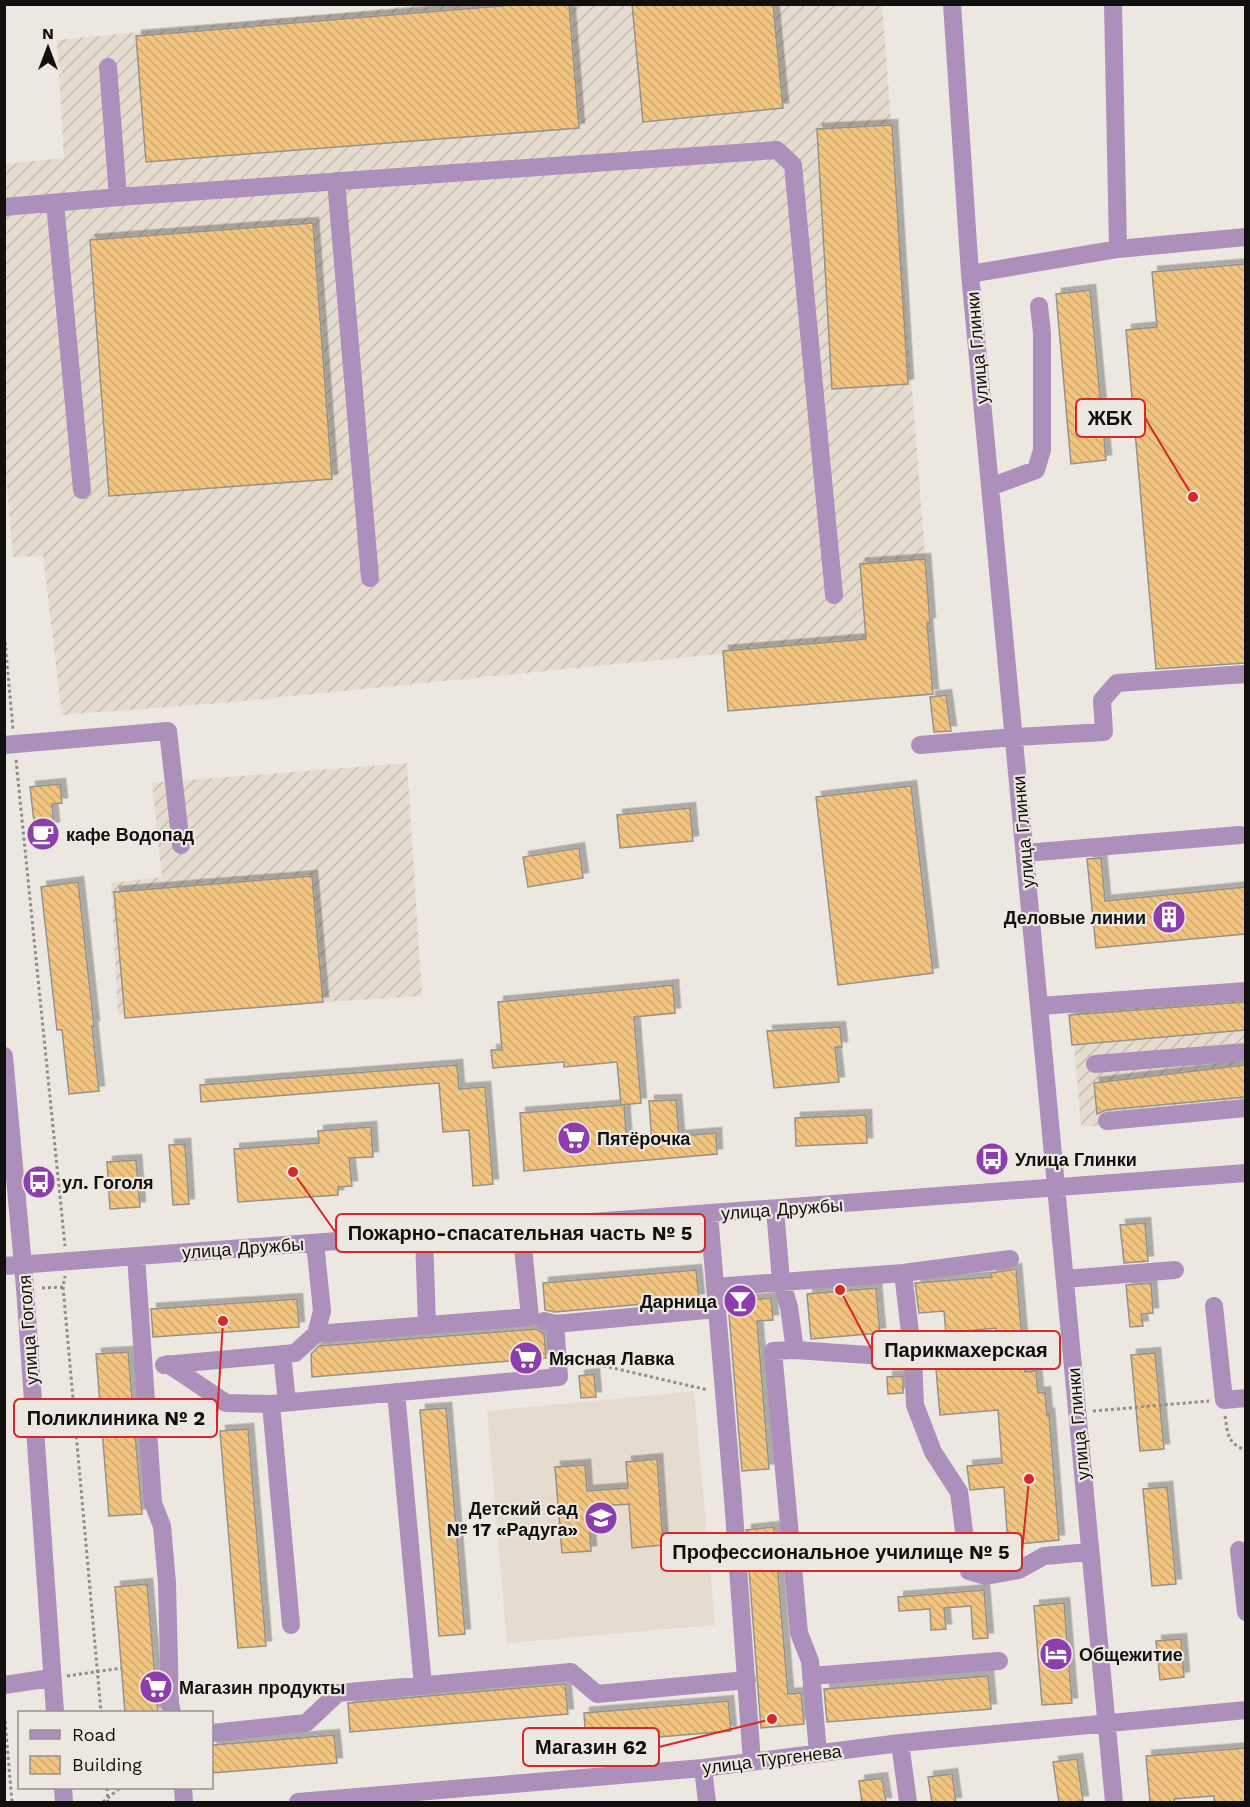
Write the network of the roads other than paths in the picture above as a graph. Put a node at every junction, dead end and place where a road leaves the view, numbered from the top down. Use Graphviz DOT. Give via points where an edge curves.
graph roads {
  1 [pos="952,4"];
  2 [pos="1113,4"];
  3 [pos="108,67"];
  4 [pos="336,182"];
  5 [pos="118,197"];
  6 [pos="55,203"];
  7 [pos="4,207"];
  8 [pos="1245,237"];
  9 [pos="1118,249"];
  10 [pos="970,274"];
  11 [pos="1039,306"];
  12 [pos="990,487"];
  13 [pos="82,490"];
  14 [pos="370,578"];
  15 [pos="834,595"];
  16 [pos="1245,674"];
  17 [pos="1014,737"];
  18 [pos="10,744"];
  19 [pos="920,745"];
  20 [pos="1240,835"];
  21 [pos="181,845"];
  22 [pos="1025,853"];
  23 [pos="1245,991"];
  24 [pos="1040,1006"];
  25 [pos="1245,1052"];
  26 [pos="4,1056"];
  27 [pos="1095,1064"];
  28 [pos="1245,1107"];
  29 [pos="1107,1121"];
  30 [pos="1245,1173"];
  31 [pos="10,1180"];
  32 [pos="1056,1188"];
  33 [pos="775,1209"];
  34 [pos="710,1214"];
  35 [pos="522,1228"];
  36 [pos="424,1235"];
  37 [pos="315,1243"];
  38 [pos="136,1256"];
  39 [pos="1010,1259"];
  40 [pos="23,1265"];
  41 [pos="4,1266"];
  42 [pos="1175,1270"];
  43 [pos="903,1273"];
  44 [pos="1065,1280"];
  45 [pos="781,1281"];
  46 [pos="715,1287"];
  47 [pos="1214,1306"];
  48 [pos="717,1309"];
  49 [pos="530,1317"];
  50 [pos="555,1324"];
  51 [pos="427,1326"];
  52 [pos="316,1334"];
  53 [pos="795,1350"];
  54 [pos="282,1354"];
  55 [pos="913,1358"];
  56 [pos="168,1364"];
  57 [pos="144,1366"];
  58 [pos="396,1392"];
  59 [pos="1245,1398"];
  60 [pos="279,1403"];
  61 [pos="1239,1550"];
  62 [pos="1090,1552"];
  63 [pos="1245,1612"];
  64 [pos="291,1625"];
  65 [pos="999,1661"];
  66 [pos="811,1676"];
  67 [pos="51,1678"];
  68 [pos="747,1680"];
  69 [pos="4,1685"];
  70 [pos="423,1686"];
  71 [pos="1245,1710"];
  72 [pos="55,1711"];
  73 [pos="172,1711"];
  74 [pos="1106,1722"];
  75 [pos="213,1733"];
  76 [pos="900,1743"];
  77 [pos="818,1754"];
  78 [pos="752,1762"];
  79 [pos="703,1768"];
  80 [pos="398,1798"];
  81 [pos="298,1803"];
  82 [pos="708,1803"];
  83 [pos="908,1803"];
  84 [pos="1114,1803"];
  1 -- 10 [label="street, улица Глинки"];
  2 -- 9 [label="street"];
  3 -- 5 [label="street"];
  4 -- 5 [label="street"];
  4 -- 14 [label="street"];
  4 -- 15 [label="street" via="777,150 793,165"];
  5 -- 6 [label="street"];
  6 -- 7 [label="street"];
  6 -- 13 [label="street"];
  8 -- 9 [label="street"];
  9 -- 10 [label="street"];
  10 -- 12 [label="street, улица Глинки"];
  11 -- 12 [label="street" via="1042,450 1036,470"];
  12 -- 17 [label="street, улица Глинки"];
  16 -- 17 [label="street" via="1117,683 1102,700 1104,732"];
  17 -- 19 [label="street"];
  17 -- 22 [label="street, улица Глинки"];
  18 -- 21 [label="street" via="168,731"];
  20 -- 22 [label="street"];
  22 -- 24 [label="street, улица Глинки"];
  23 -- 24 [label="street"];
  24 -- 32 [label="street, улица Глинки"];
  25 -- 27 [label="street"];
  26 -- 31 [label="street, улица Гоголя"];
  28 -- 29 [label="street"];
  30 -- 32 [label="street, улица Дружбы"];
  31 -- 40 [label="street, улица Гоголя"];
  32 -- 33 [label="street, улица Дружбы"];
  32 -- 44 [label="street, улица Глинки"];
  33 -- 34 [label="street, улица Дружбы"];
  33 -- 45 [label="street"];
  34 -- 35 [label="street, улица Дружбы"];
  34 -- 46 [label="street"];
  35 -- 36 [label="street, улица Дружбы"];
  35 -- 49 [label="street"];
  36 -- 37 [label="street, улица Дружбы"];
  36 -- 51 [label="street"];
  37 -- 38 [label="street, улица Дружбы"];
  37 -- 52 [label="street" via="322,1311"];
  38 -- 40 [label="street, улица Дружбы"];
  38 -- 57 [label="street"];
  39 -- 43 [label="street"];
  40 -- 41 [label="street, улица Дружбы"];
  40 -- 67 [label="street, улица Гоголя"];
  42 -- 44 [label="street"];
  43 -- 45 [label="street"];
  43 -- 55 [label="street"];
  44 -- 62 [label="street, улица Глинки"];
  45 -- 46 [label="street"];
  45 -- 53 [label="street"];
  46 -- 48 [label="street"];
  47 -- 59 [label="street" via="1224,1400"];
  48 -- 50 [label="street"];
  48 -- 68 [label="street"];
  49 -- 50 [label="street"];
  49 -- 51 [label="street"];
  50 -- 58 [label="street" via="559,1377"];
  51 -- 52 [label="street"];
  52 -- 54 [label="street" via="295,1353"];
  53 -- 55 [label="street"];
  53 -- 66 [label="street" via="773,1351 799,1633 810,1661"];
  54 -- 56 [label="street"];
  54 -- 60 [label="street"];
  55 -- 62 [label="street" via="915,1405 933,1452 959,1492 969,1571 986,1576 1019,1570 1044,1556"];
  56 -- 57 [label="street"];
  56 -- 60 [label="street" via="226,1403"];
  57 -- 73 [label="street" via="153,1503 162,1526 166,1572"];
  58 -- 60 [label="street"];
  58 -- 70 [label="street"];
  60 -- 64 [label="street"];
  61 -- 63 [label="street"];
  62 -- 74 [label="street, улица Глинки"];
  65 -- 66 [label="street"];
  66 -- 77 [label="street"];
  67 -- 69 [label="street"];
  67 -- 72 [label="street, улица Гоголя"];
  68 -- 70 [label="street" via="597,1694 571,1672"];
  68 -- 78 [label="street"];
  70 -- 75 [label="street" via="339,1693 306,1723"];
  71 -- 74 [label="street, улица Тургенева"];
  74 -- 76 [label="street, улица Тургенева"];
  74 -- 84 [label="street, улица Глинки"];
  76 -- 77 [label="street, улица Тургенева"];
  76 -- 83 [label="street"];
  77 -- 78 [label="street, улица Тургенева"];
  78 -- 79 [label="street, улица Тургенева"];
  79 -- 80 [label="street, улица Тургенева"];
  79 -- 82 [label="street"];
  80 -- 81 [label="street, улица Тургенева"];
}
